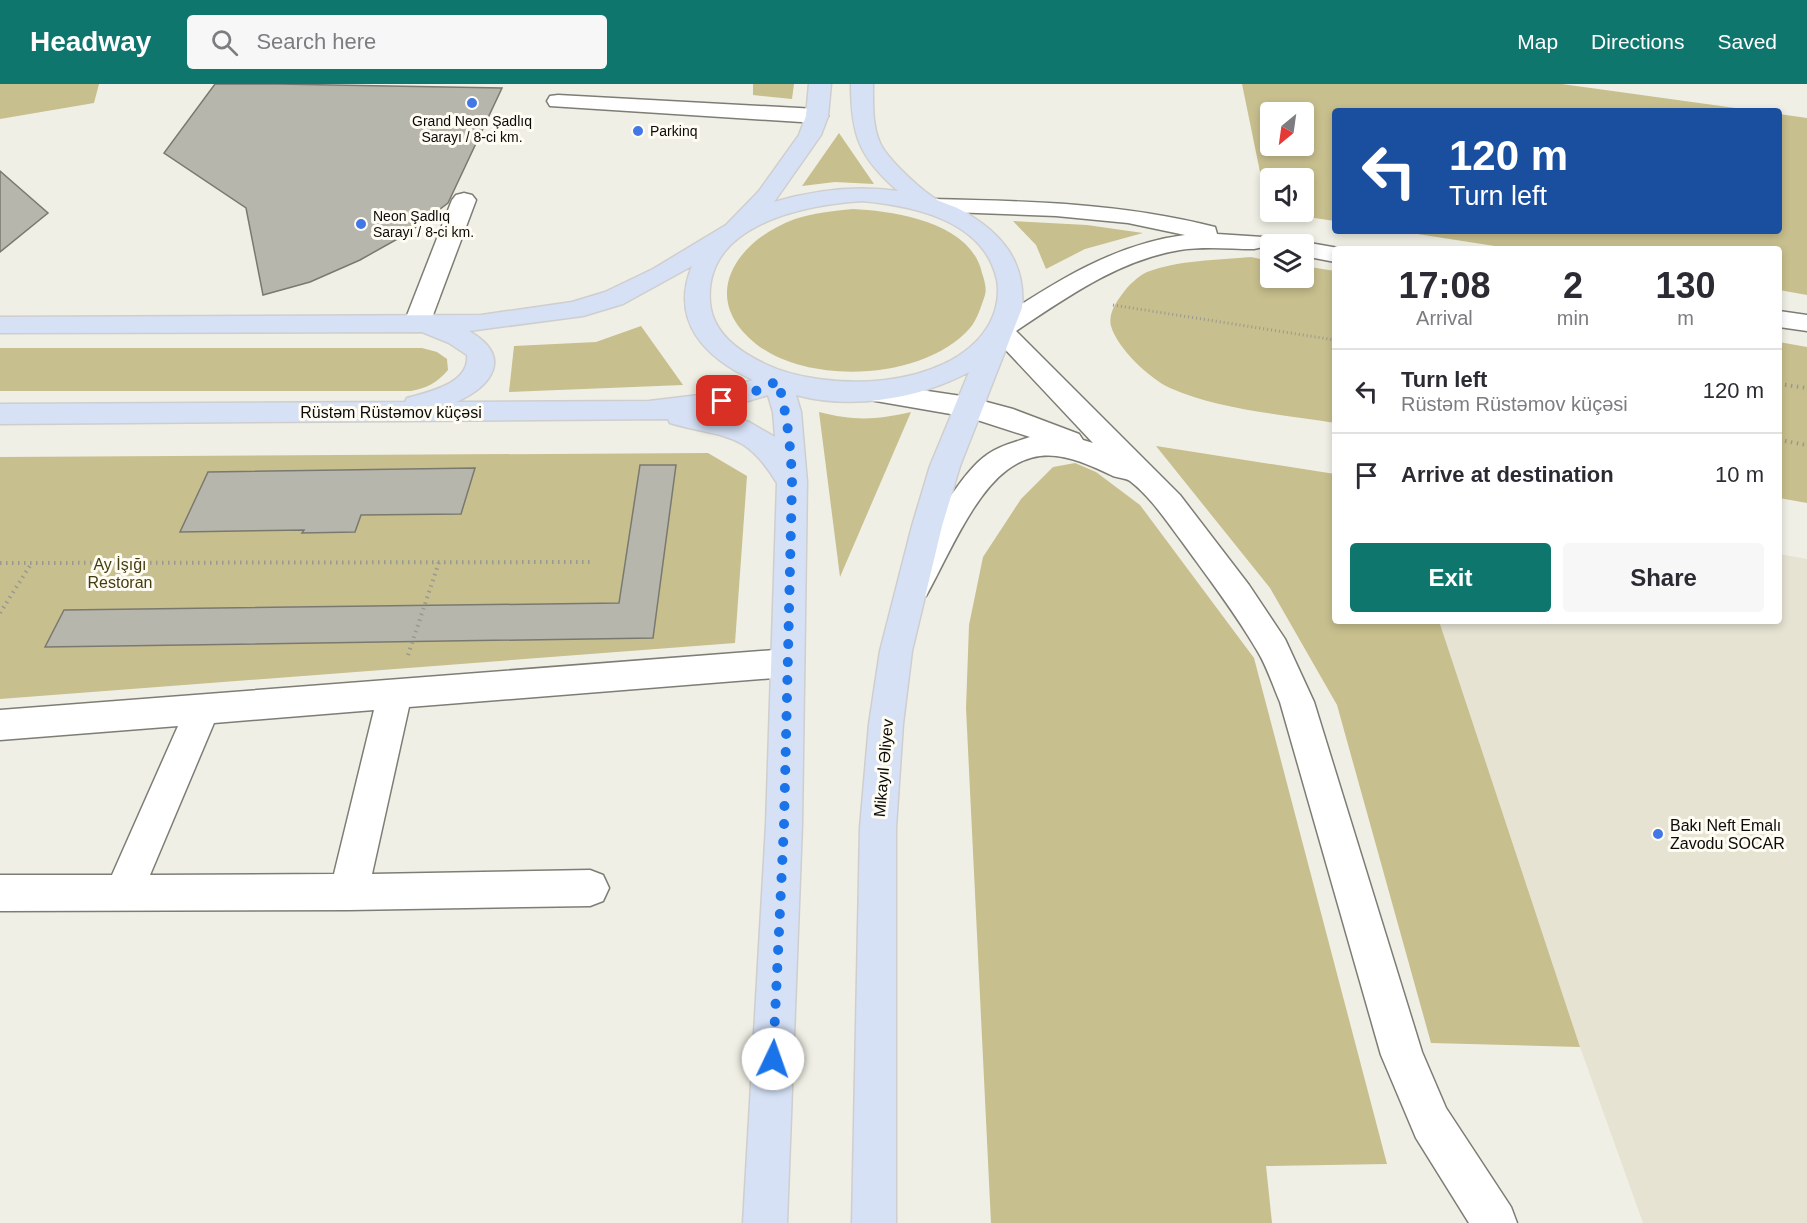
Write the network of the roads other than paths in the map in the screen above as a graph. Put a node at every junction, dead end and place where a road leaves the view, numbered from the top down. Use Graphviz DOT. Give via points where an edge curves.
graph roads {
  1 [pos="820,84"];
  2 [pos="862,84"];
  3 [pos="558,101"];
  4 [pos="817,116"];
  5 [pos="464,200"];
  6 [pos="931,206"];
  7 [pos="734,231"];
  8 [pos="1260,242"];
  9 [pos="1260,243"];
  10 [pos="1314,251"];
  11 [pos="1332,254"];
  12 [pos="1782,319"];
  13 [pos="417,323"];
  14 [pos="1807,323"];
  15 [pos="0,325"];
  16 [pos="1000,330"];
  17 [pos="778,381"];
  18 [pos="873,392"];
  19 [pos="968,407"];
  20 [pos="649,411"];
  21 [pos="380,412"];
  22 [pos="0,414"];
  23 [pos="1089,450"];
  24 [pos="792,482"];
  25 [pos="1169,502"];
  26 [pos="911,593"];
  27 [pos="787,663"];
  28 [pos="396,695"];
  29 [pos="202,710"];
  30 [pos="0,724"];
  31 [pos="590,888"];
  32 [pos="349,892"];
  33 [pos="0,893"];
  34 [pos="123,893"];
  35 [pos="765,1223"];
  36 [pos="874,1223"];
  37 [pos="1494,1223"];
  1 -- 4 [label="main road"];
  2 -- 6 [label="main road" via="861,115 871,150 883,166"];
  3 -- 4 [label="street"];
  4 -- 7 [label="main road" via="810,135 788,168"];
  5 -- 13 [label="street"];
  6 -- 7 [label="main road" via="862,194 827,196 782,207"];
  6 -- 8 [label="street" via="1056,209 1128,216"];
  6 -- 16 [label="main road, Mikayıl Əliyev" via="967,222 993,244 1009,271 1012,301"];
  7 -- 13 [label="main road" via="614,298 574,310 481,322"];
  7 -- 17 [label="main road" via="711,254 698,281 698,310 712,339 739,363"];
  9 -- 16 [label="street" via="1181,243 1132,255 1086,276"];
  10 -- 11 [label="street"];
  12 -- 14 [label="street"];
  13 -- 15 [label="main road"];
  13 -- 21 [label="main road" via="467,340 480,352 481,366 471,381 454,392"];
  16 -- 18 [label="main road" via="961,365 921,383"];
  16 -- 19 [label="main road, Mikayıl Əliyev"];
  16 -- 25 [label="street"];
  17 -- 18 [label="main road" via="824,391"];
  17 -- 20 [label="main road, Rüstəm Rüstəmov küçəsi" via="722,401"];
  17 -- 24 [label="main road" via="787,411"];
  18 -- 19 [label="street"];
  19 -- 23 [label="street" via="1025,423"];
  19 -- 26 [label="main road, Mikayıl Əliyev" via="933,506"];
  20 -- 21 [label="main road, Rüstəm Rüstəmov küçəsi"];
  20 -- 24 [label="main road" via="728,426 757,438"];
  21 -- 22 [label="main road, Rüstəm Rüstəmov küçəsi"];
  23 -- 25 [label="street" via="1139,478"];
  23 -- 26 [label="street" via="1051,444 1025,447 1000,460 981,476 967,496"];
  24 -- 27 [label="main road"];
  25 -- 37 [label="street" via="1273,648 1297,702 1402,1055 1431,1123"];
  26 -- 36 [label="main road, Mikayıl Əliyev" via="886,723 878,828"];
  27 -- 28 [label="street"];
  27 -- 35 [label="main road"];
  28 -- 29 [label="street"];
  28 -- 32 [label="street"];
  29 -- 30 [label="street"];
  29 -- 34 [label="street"];
  31 -- 32 [label="street"];
  32 -- 34 [label="street"];
  33 -- 34 [label="street"];
}
